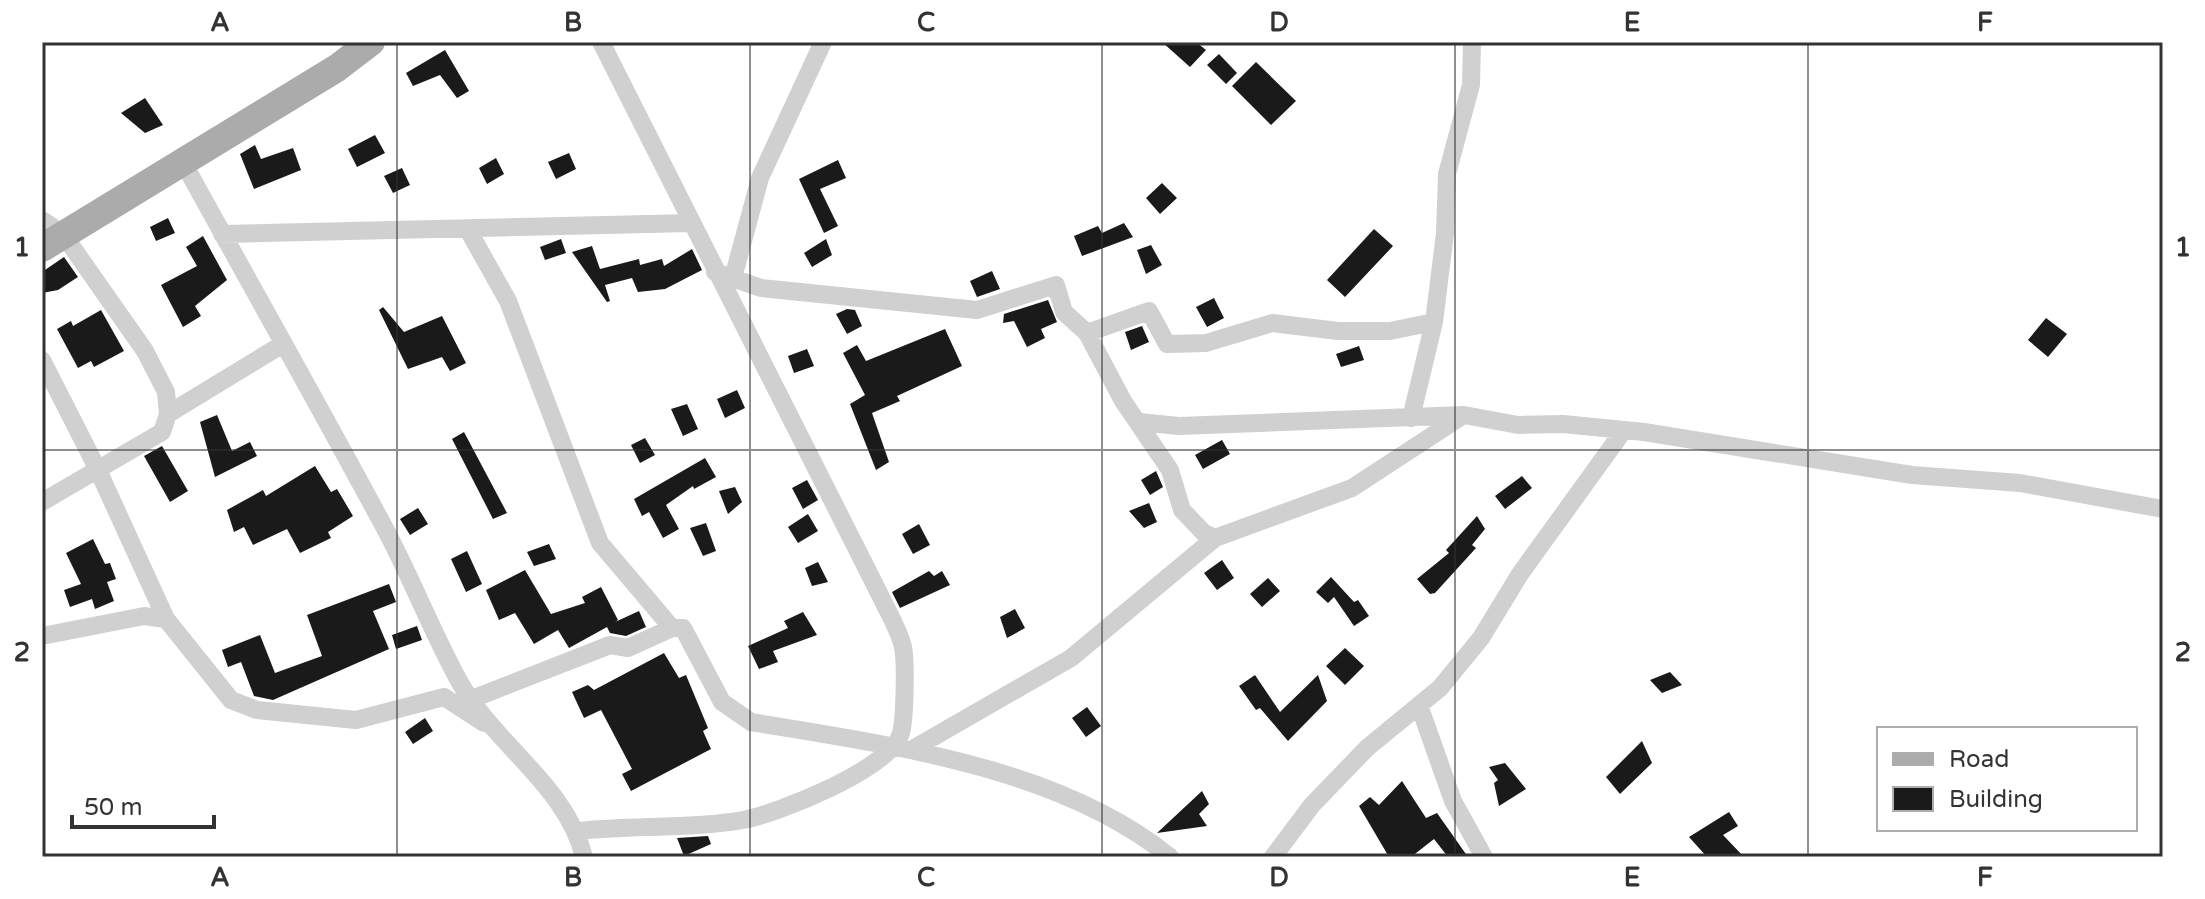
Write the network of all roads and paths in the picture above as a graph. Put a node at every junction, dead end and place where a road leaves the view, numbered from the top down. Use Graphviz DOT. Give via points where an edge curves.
graph roads {
  1 [pos="371,42"];
  2 [pos="601,42"];
  3 [pos="823,42"];
  4 [pos="1472,42"];
  5 [pos="183,162"];
  6 [pos="691,223"];
  7 [pos="467,228"];
  8 [pos="49,234"];
  9 [pos="222,234"];
  10 [pos="715,272"];
  11 [pos="733,278"];
  12 [pos="1434,322"];
  13 [pos="1087,333"];
  14 [pos="283,344"];
  15 [pos="42,360"];
  16 [pos="168,414"];
  17 [pos="1464,415"];
  18 [pos="1411,418"];
  19 [pos="1139,422"];
  20 [pos="1624,430"];
  21 [pos="98,470"];
  22 [pos="42,502"];
  23 [pos="2163,509"];
  24 [pos="1215,538"];
  25 [pos="166,619"];
  26 [pos="672,628"];
  27 [pos="42,636"];
  28 [pos="472,699"];
  29 [pos="1419,705"];
  30 [pos="490,726"];
  31 [pos="902,748"];
  32 [pos="578,831"];
  33 [pos="584,857"];
  34 [pos="1170,857"];
  35 [pos="1273,857"];
  36 [pos="1484,857"];
  1 -- 5 [label="main road"];
  2 -- 6 [label="street"];
  3 -- 11 [label="street" via="760,178"];
  4 -- 12 [label="street" via="1471,85 1447,174"];
  5 -- 8 [label="main road"];
  5 -- 9 [label="street"];
  6 -- 7 [label="street"];
  6 -- 10 [label="street"];
  7 -- 9 [label="street"];
  7 -- 26 [label="street" via="508,301 600,543"];
  8 -- 16 [label="street" via="145,351 166,392"];
  9 -- 14 [label="street"];
  10 -- 11 [label="street"];
  10 -- 31 [label="street" via="903,648"];
  11 -- 13 [label="street" via="761,288 977,310 1056,285 1064,312"];
  12 -- 13 [label="street" via="1377,331 1272,323 1206,343 1167,344 1149,311"];
  12 -- 18 [label="street"];
  13 -- 19 [label="street"];
  14 -- 16 [label="street"];
  14 -- 28 [label="street" via="384,525"];
  15 -- 21 [label="street"];
  16 -- 21 [label="street" via="162,432"];
  17 -- 18 [label="street"];
  17 -- 20 [label="street" via="1518,425"];
  17 -- 24 [label="street" via="1352,488"];
  18 -- 19 [label="street" via="1179,426"];
  19 -- 24 [label="street" via="1170,470 1182,510"];
  20 -- 23 [label="street" via="1912,475 2020,483"];
  20 -- 29 [label="street" via="1520,574 1481,638"];
  21 -- 22 [label="street"];
  21 -- 25 [label="street"];
  24 -- 31 [label="street" via="1071,658"];
  25 -- 27 [label="street" via="144,616"];
  25 -- 30 [label="street" via="231,700 257,710 356,720 444,697"];
  26 -- 28 [label="street" via="628,648 610,645"];
  26 -- 31 [label="street" via="683,628 722,702 751,722"];
  28 -- 30 [label="street"];
  29 -- 35 [label="street" via="1367,748 1312,805"];
  29 -- 36 [label="street" via="1453,801"];
  30 -- 32 [label="street"];
  31 -- 32 [label="street" via="794,806 743,820"];
  31 -- 34 [label="street" via="964,762 1115,817"];
  32 -- 33 [label="street"];
}
